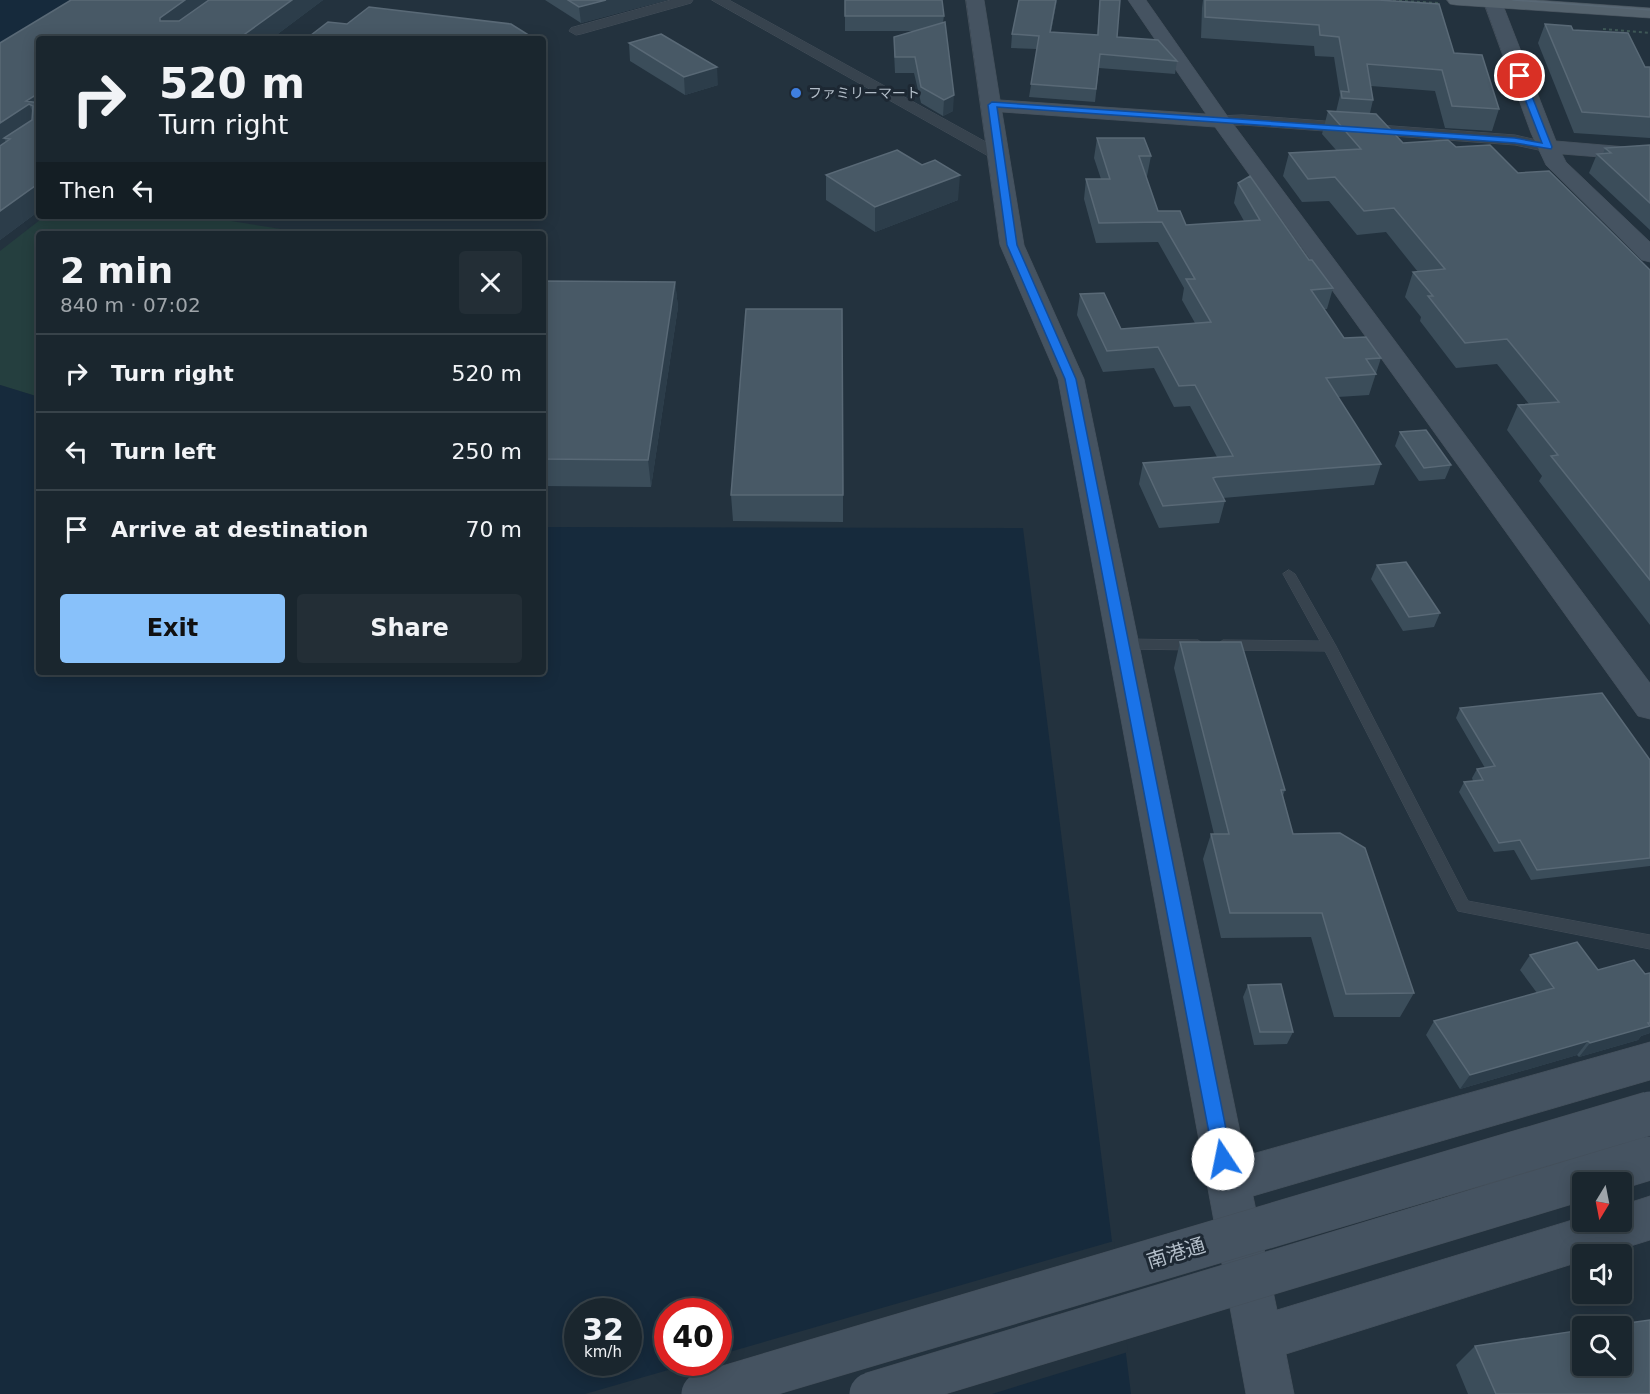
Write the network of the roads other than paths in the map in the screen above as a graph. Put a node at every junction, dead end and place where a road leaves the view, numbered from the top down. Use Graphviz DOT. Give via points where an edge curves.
graph roads {
  1 [pos="686,0"];
  2 [pos="719,0"];
  3 [pos="975,0"];
  4 [pos="1137,0"];
  5 [pos="1596,0"];
  6 [pos="1492,1"];
  7 [pos="1451,2"];
  8 [pos="1650,3"];
  9 [pos="1650,13"];
  10 [pos="576,31"];
  11 [pos="992,105"];
  12 [pos="1221,121"];
  13 [pos="1548,147"];
  14 [pos="998,155"];
  15 [pos="1650,155"];
  16 [pos="1650,255"];
  17 [pos="1289,574"];
  18 [pos="1122,644"];
  19 [pos="1329,646"];
  20 [pos="1650,707"];
  21 [pos="1650,942"];
  22 [pos="1650,1061"];
  23 [pos="1650,1113"];
  24 [pos="1650,1158"];
  25 [pos="1228,1182"];
  26 [pos="1650,1218"];
  27 [pos="1260,1339"];
  28 [pos="703,1394"];
  29 [pos="871,1394"];
  30 [pos="1270,1394"];
  1 -- 10 [label="street"];
  2 -- 14 [label="street"];
  3 -- 11 [label="street"];
  4 -- 12 [label="street"];
  5 -- 8 [label="main road"];
  6 -- 7 [label="main road"];
  6 -- 9 [label="main road"];
  6 -- 13 [label="street"];
  11 -- 12 [label="street"];
  11 -- 14 [label="street"];
  12 -- 13 [label="street" via="1515,140"];
  12 -- 20 [label="street"];
  13 -- 15 [label="street"];
  13 -- 16 [label="street" via="1557,165"];
  14 -- 18 [label="street" via="1012,245 1071,379"];
  17 -- 19 [label="lane"];
  18 -- 19 [label="lane"];
  18 -- 25 [label="street"];
  19 -- 21 [label="lane" via="1463,906"];
  22 -- 25 [label="street"];
  23 -- 28 [label="street, 南港通, bridge"];
  24 -- 29 [label="street, bridge"];
  25 -- 27 [label="street"];
  26 -- 27 [label="street"];
  27 -- 30 [label="street"];
}
